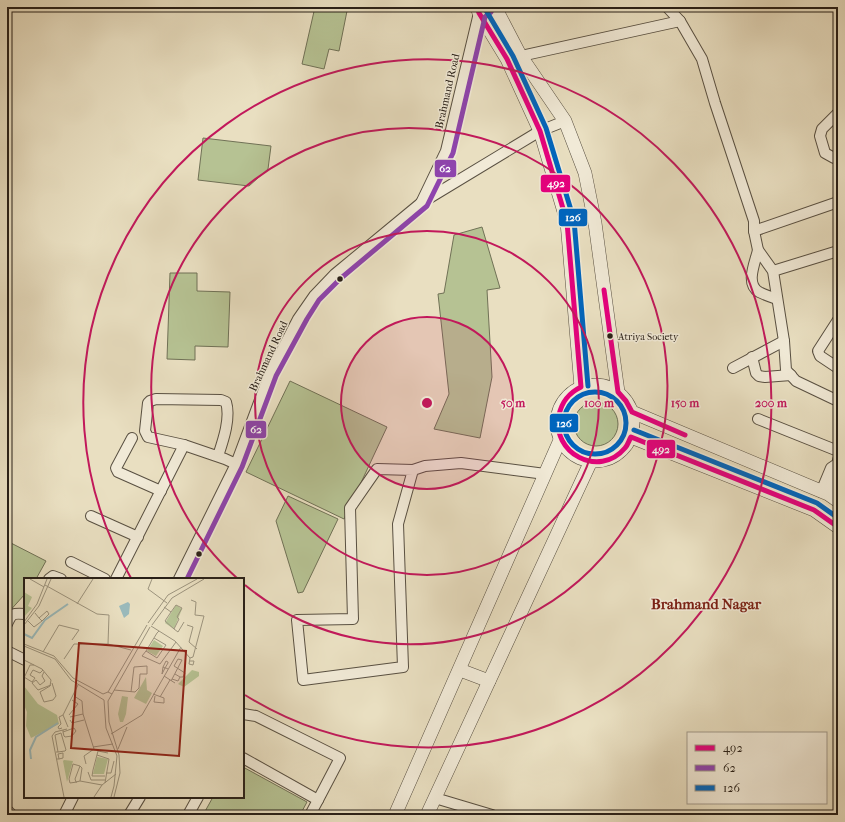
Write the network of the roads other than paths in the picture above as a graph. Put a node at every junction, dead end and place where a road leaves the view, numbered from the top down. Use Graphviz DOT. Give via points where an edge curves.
graph roads {
  1 [pos="496,7"];
  2 [pos="668,7"];
  3 [pos="480,9"];
  4 [pos="680,21"];
  5 [pos="520,56"];
  6 [pos="508,59"];
  7 [pos="838,113"];
  8 [pos="565,122"];
  9 [pos="540,131"];
  10 [pos="838,156"];
  11 [pos="838,202"];
  12 [pos="421,203"];
  13 [pos="754,231"];
  14 [pos="758,250"];
  15 [pos="838,251"];
  16 [pos="773,272"];
  17 [pos="777,299"];
  18 [pos="838,320"];
  19 [pos="784,341"];
  20 [pos="752,358"];
  21 [pos="733,368"];
  22 [pos="838,368"];
  23 [pos="791,375"];
  24 [pos="581,387"];
  25 [pos="618,392"];
  26 [pos="838,401"];
  27 [pos="632,412"];
  28 [pos="758,419"];
  29 [pos="631,437"];
  30 [pos="132,438"];
  31 [pos="560,440"];
  32 [pos="184,445"];
  33 [pos="838,451"];
  34 [pos="218,456"];
  35 [pos="591,461"];
  36 [pos="837,462"];
  37 [pos="236,464"];
  38 [pos="413,470"];
  39 [pos="545,474"];
  40 [pos="161,491"];
  41 [pos="829,496"];
  42 [pos="91,516"];
  43 [pos="838,527"];
  44 [pos="138,537"];
  45 [pos="71,562"];
  46 [pos="103,578"];
  47 [pos="117,578"];
  48 [pos="179,578"];
  49 [pos="24,614"];
  50 [pos="7,624"];
  51 [pos="7,651"];
  52 [pos="24,660"];
  53 [pos="460,670"];
  54 [pos="489,681"];
  55 [pos="244,714"];
  56 [pos="244,759"];
  57 [pos="72,798"];
  58 [pos="139,798"];
  59 [pos="197,798"];
  60 [pos="435,798"];
  61 [pos="318,800"];
  62 [pos="7,810"];
  63 [pos="12,815"];
  64 [pos="64,815"];
  65 [pos="129,815"];
  66 [pos="188,815"];
  67 [pos="310,815"];
  68 [pos="395,815"];
  69 [pos="427,815"];
  70 [pos="492,815"];
  1 -- 5 [label="street"];
  2 -- 4 [label="street"];
  3 -- 6 [label="street"];
  3 -- 12 [label="street, Brahmand Road" via="446,151"];
  4 -- 5 [label="street"];
  4 -- 13 [label="street" via="702,59 753,216"];
  5 -- 6 [label="street"];
  5 -- 8 [label="street"];
  6 -- 9 [label="street"];
  7 -- 10 [label="street" via="822,129 820,136 826,153 834,158"];
  8 -- 9 [label="street, Brahmand Road"];
  8 -- 25 [label="street" via="585,172 595,223"];
  9 -- 12 [label="street, Brahmand Road"];
  9 -- 24 [label="street" via="567,222"];
  11 -- 13 [label="street"];
  12 -- 37 [label="street, Brahmand Road" via="335,274 314,296 298,319 270,373"];
  13 -- 14 [label="street"];
  14 -- 16 [label="street"];
  14 -- 17 [label="street" via="751,275 752,285 758,292"];
  15 -- 16 [label="street"];
  16 -- 17 [label="street"];
  17 -- 19 [label="street"];
  18 -- 22 [label="street" via="818,351 820,356"];
  19 -- 20 [label="street"];
  19 -- 23 [label="street" via="786,370"];
  20 -- 21 [label="street"];
  20 -- 23 [label="street" via="759,376"];
  23 -- 26 [label="street"];
  24 -- 25 [label="street" via="606,386"];
  24 -- 31 [label="street" via="570,394 557,416"];
  25 -- 27 [label="street"];
  27 -- 29 [label="street" via="634,425"];
  27 -- 41 [label="street"];
  28 -- 33 [label="street"];
  29 -- 35 [label="street" via="615,456 603,461"];
  29 -- 43 [label="street" via="814,510"];
  30 -- 40 [label="street" via="116,468 118,472"];
  31 -- 35 [label="street" via="568,451 578,458"];
  31 -- 39 [label="street"];
  32 -- 34 [label="street"];
  32 -- 34 [label="street" via="151,439 146,435 150,401 170,399 226,402 228,408 225,435"];
  32 -- 40 [label="street"];
  34 -- 37 [label="street"];
  35 -- 54 [label="street"];
  36 -- 41 [label="street" via="831,468"];
  37 -- 48 [label="street, Brahmand Road"];
  38 -- 38 [label="street" via="377,469 350,508 353,619 297,620 303,680 403,667 398,524"];
  38 -- 39 [label="street" via="425,466 461,463"];
  39 -- 53 [label="street"];
  40 -- 44 [label="street"];
  42 -- 44 [label="street"];
  44 -- 47 [label="street"];
  45 -- 46 [label="street"];
  49 -- 50 [label="street" via="11,615"];
  51 -- 52 [label="street"];
  53 -- 54 [label="street"];
  53 -- 68 [label="street"];
  54 -- 60 [label="street"];
  55 -- 61 [label="street" via="256,716 340,758"];
  56 -- 61 [label="street"];
  57 -- 64 [label="street"];
  58 -- 65 [label="street"];
  59 -- 66 [label="street"];
  60 -- 69 [label="street"];
  60 -- 70 [label="street"];
  61 -- 67 [label="street"];
  62 -- 63 [label="street"];
}
